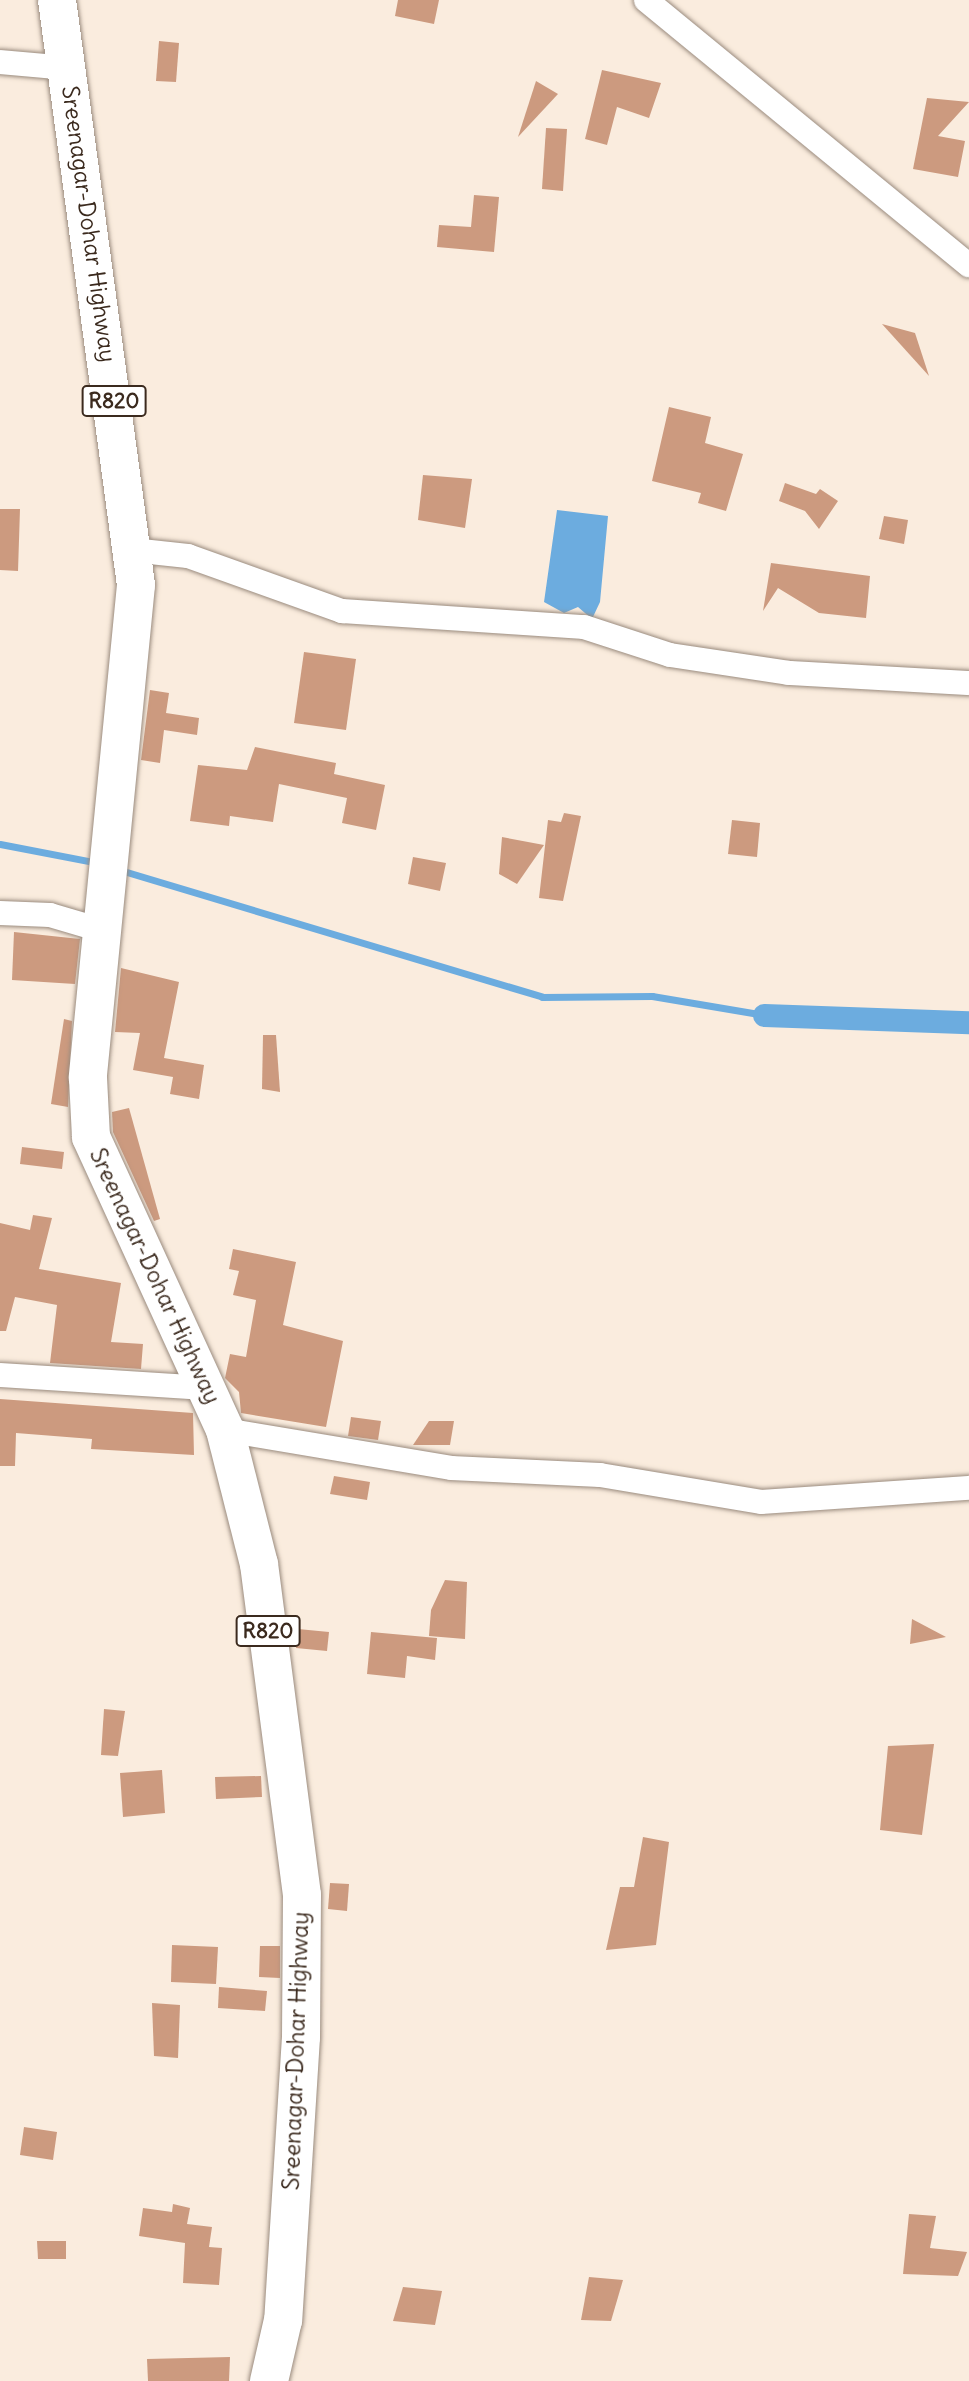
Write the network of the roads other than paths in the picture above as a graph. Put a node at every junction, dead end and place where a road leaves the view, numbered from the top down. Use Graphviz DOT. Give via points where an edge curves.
graph roads {
  1 [pos="57,0"];
  2 [pos="646,0"];
  3 [pos="0,62"];
  4 [pos="67,68"];
  5 [pos="969,265"];
  6 [pos="132,550"];
  7 [pos="969,683"];
  8 [pos="0,914"];
  9 [pos="102,920"];
  10 [pos="0,1375"];
  11 [pos="206,1388"];
  12 [pos="225,1430"];
  13 [pos="969,1488"];
  14 [pos="270,2381"];
  1 -- 4 [label="main road, Sreenagar-Dohar Highway / R820"];
  2 -- 5 [label="street"];
  3 -- 4 [label="street"];
  4 -- 6 [label="main road, Sreenagar-Dohar Highway / R820"];
  6 -- 7 [label="street" via="188,556 342,611 584,627 670,655 789,673"];
  6 -- 9 [label="main road, Sreenagar-Dohar Highway / R820" via="136,585 119,803"];
  8 -- 9 [label="street"];
  9 -- 11 [label="main road, Sreenagar-Dohar Highway / R820" via="88,1078 91,1137"];
  10 -- 11 [label="street"];
  11 -- 12 [label="main road, Sreenagar-Dohar Highway / R820"];
  12 -- 13 [label="street" via="452,1468 600,1475 761,1502"];
  12 -- 14 [label="main road, Sreenagar-Dohar Highway / R820" via="259,1564 302,1895 301,2037 283,2320"];
}
